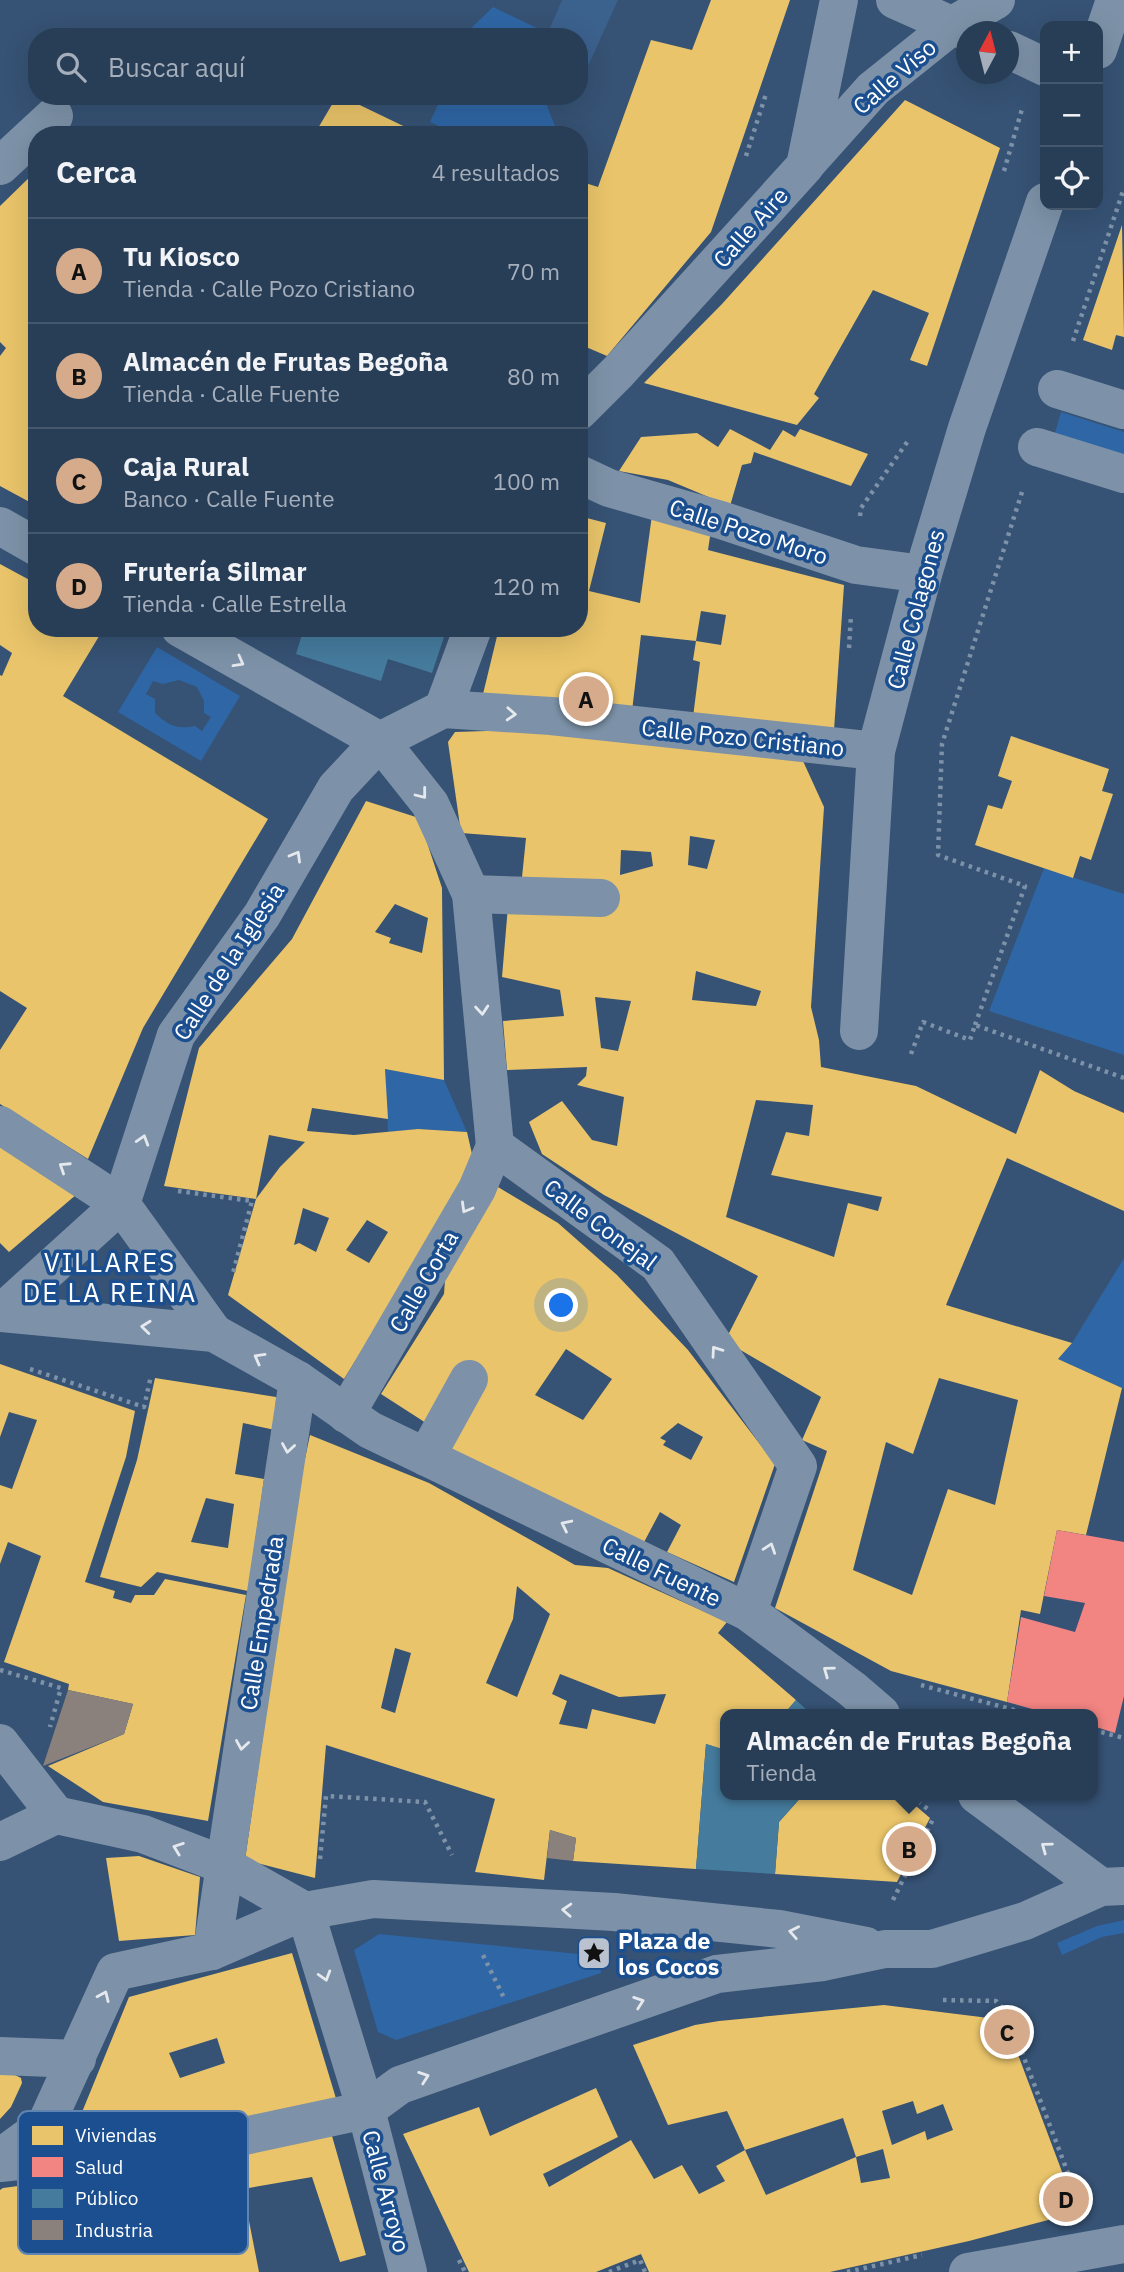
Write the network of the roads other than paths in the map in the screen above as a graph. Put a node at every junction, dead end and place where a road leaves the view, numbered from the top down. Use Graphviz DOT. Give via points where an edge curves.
graph roads {
  1 [pos="839,0"];
  2 [pos="895,0"];
  3 [pos="996,0"];
  4 [pos="1115,0"];
  5 [pos="969,21"];
  6 [pos="956,26"];
  7 [pos="956,31"];
  8 [pos="1103,35"];
  9 [pos="1019,55"];
  10 [pos="1040,65"];
  11 [pos="54,116"];
  12 [pos="43,126"];
  13 [pos="28,140"];
  14 [pos="0,166"];
  15 [pos="805,166"];
  16 [pos="1042,210"];
  17 [pos="1057,389"];
  18 [pos="588,402"];
  19 [pos="1124,410"];
  20 [pos="1037,447"];
  21 [pos="1124,474"];
  22 [pos="588,478"];
  23 [pos="0,526"];
  24 [pos="28,542"];
  25 [pos="923,574"];
  26 [pos="196,637"];
  27 [pos="470,637"];
  28 [pos="443,709"];
  29 [pos="380,741"];
  30 [pos="876,751"];
  31 [pos="471,894"];
  32 [pos="601,898"];
  33 [pos="859,1031"];
  34 [pos="0,1125"];
  35 [pos="495,1146"];
  36 [pos="121,1204"];
  37 [pos="1,1313"];
  38 [pos="214,1334"];
  39 [pos="470,1379"];
  40 [pos="298,1380"];
  41 [pos="346,1414"];
  42 [pos="426,1457"];
  43 [pos="748,1612"];
  44 [pos="875,1709"];
  45 [pos="0,1743"];
  46 [pos="984,1800"];
  47 [pos="56,1815"];
  48 [pos="0,1842"];
  49 [pos="224,1865"];
  50 [pos="1113,1887"];
  51 [pos="305,1911"];
  52 [pos="885,1950"];
  53 [pos="212,1951"];
  54 [pos="0,2056"];
  55 [pos="77,2059"];
  56 [pos="366,2110"];
  57 [pos="52,2111"];
  58 [pos="248,2135"];
  59 [pos="18,2147"];
  60 [pos="18,2159"];
  61 [pos="0,2161"];
  62 [pos="1124,2245"];
  63 [pos="1071,2262"];
  64 [pos="408,2272"];
  65 [pos="968,2272"];
  1 -- 15 [label="street, Calle Aire"];
  2 -- 6 [label="street"];
  3 -- 5 [label="street, Calle Viso"];
  4 -- 8 [label="street"];
  7 -- 15 [label="street, Calle Viso" via="873,89"];
  9 -- 10 [label="street"];
  11 -- 12 [label="street"];
  13 -- 14 [label="street"];
  15 -- 18 [label="street, Calle Aire"];
  16 -- 25 [label="street, Calle Colagones" via="967,428"];
  17 -- 19 [label="street"];
  20 -- 21 [label="street"];
  22 -- 25 [label="street, Calle Pozo Moro" via="856,565"];
  23 -- 24 [label="street"];
  25 -- 30 [label="street, Calle Colagones"];
  26 -- 29 [label="street, one-way"];
  27 -- 28 [label="street"];
  28 -- 29 [label="street"];
  28 -- 30 [label="street, Calle Pozo Cristiano, one-way"];
  29 -- 31 [label="street, one-way" via="430,804"];
  36 -- 29 [label="street, Calle de la Iglesia, one-way" via="176,1035 262,915 336,788"];
  30 -- 33 [label="street, Calle Colagones"];
  31 -- 32 [label="street"];
  31 -- 35 [label="street, one-way"];
  36 -- 34 [label="street, one-way"];
  35 -- 41 [label="street, Calle Corta, one-way" via="477,1189"];
  43 -- 35 [label="street, Calle Conejal, one-way" via="798,1466 658,1264"];
  36 -- 37 [label="street"];
  36 -- 38 [label="street"];
  38 -- 37 [label="street, one-way"];
  40 -- 38 [label="street, Calle Fuente, one-way"];
  39 -- 42 [label="street"];
  40 -- 41 [label="street, Calle Fuente"];
  40 -- 49 [label="street, Calle Empedrada, one-way"];
  41 -- 42 [label="street, Calle Fuente"];
  43 -- 42 [label="street, Calle Fuente, one-way"];
  44 -- 43 [label="street, Calle Fuente, one-way"];
  45 -- 47 [label="street"];
  50 -- 46 [label="street, one-way"];
  47 -- 48 [label="street"];
  49 -- 47 [label="street, one-way" via="143,1834"];
  49 -- 51 [label="street"];
  49 -- 53 [label="street, Calle Empedrada"];
  50 -- 52 [label="street" via="969,1940 932,1949"];
  52 -- 51 [label="street, one-way" via="779,1929 614,1912 373,1899"];
  51 -- 53 [label="street"];
  51 -- 56 [label="street, one-way"];
  56 -- 52 [label="street, one-way" via="400,2085 717,1974"];
  55 -- 53 [label="street, one-way" via="115,1972"];
  54 -- 55 [label="street"];
  55 -- 57 [label="street"];
  56 -- 58 [label="street"];
  56 -- 64 [label="street, Calle Arroyo"];
  59 -- 61 [label="street"];
  60 -- 61 [label="street"];
  62 -- 63 [label="street"];
  63 -- 65 [label="street"];
}
